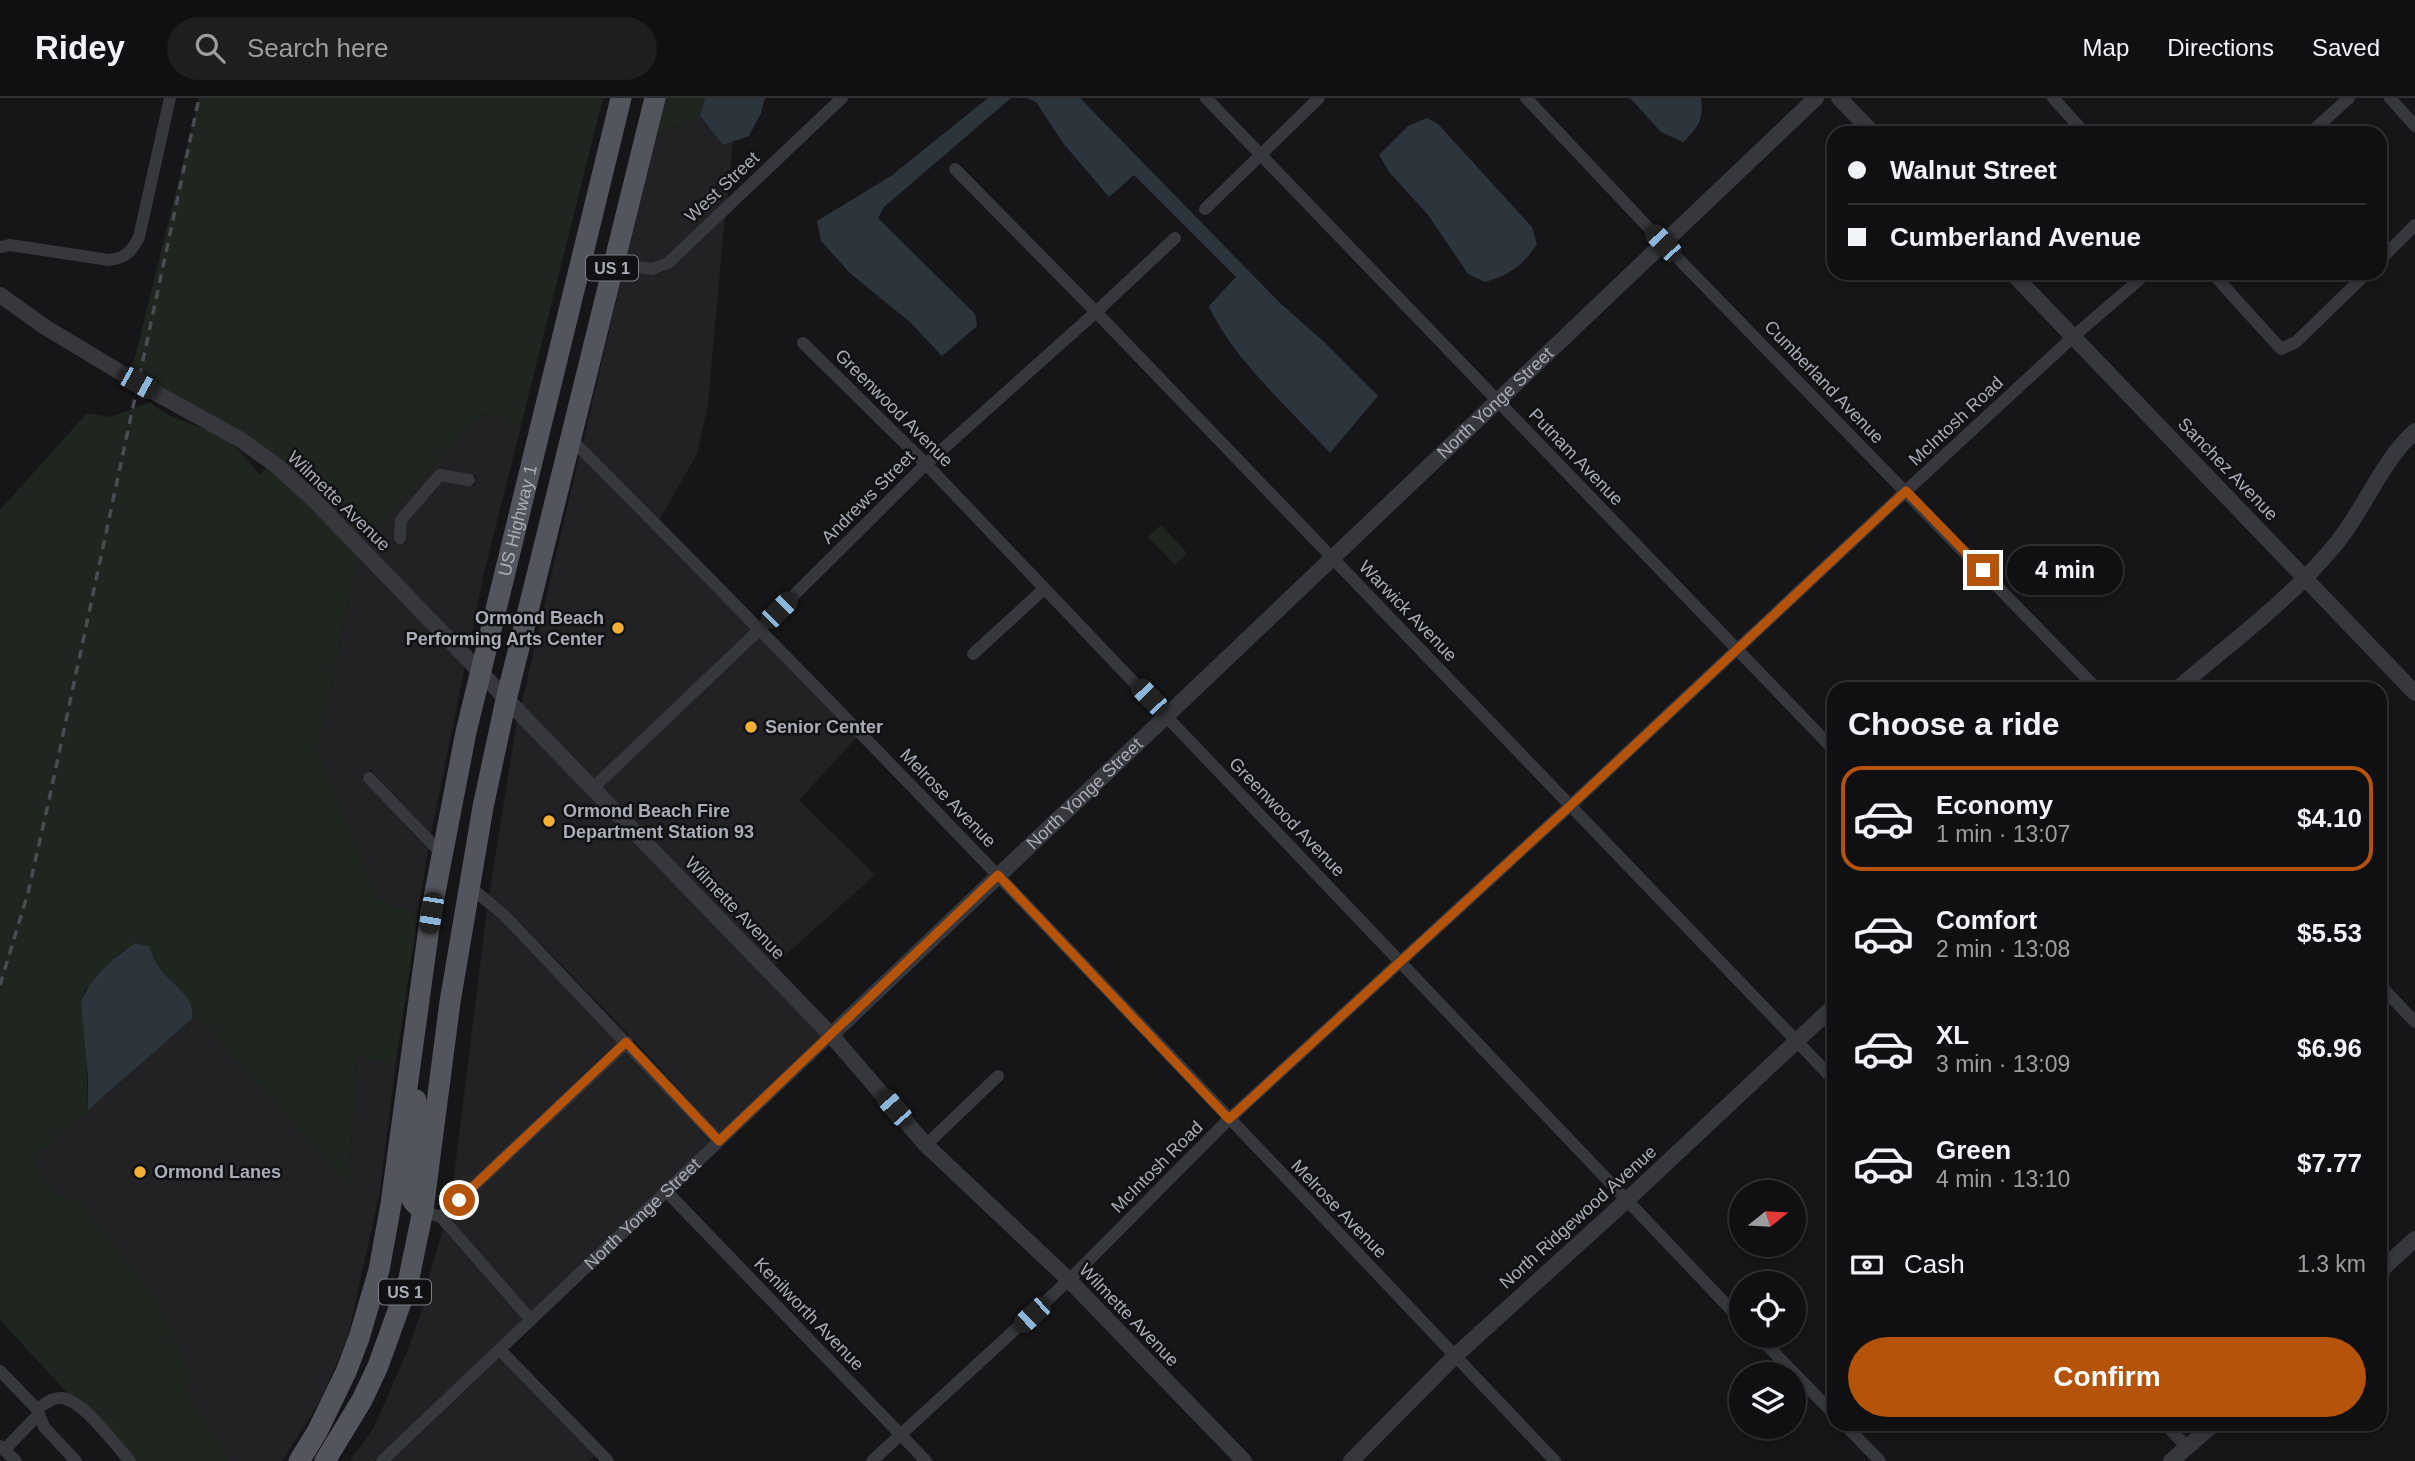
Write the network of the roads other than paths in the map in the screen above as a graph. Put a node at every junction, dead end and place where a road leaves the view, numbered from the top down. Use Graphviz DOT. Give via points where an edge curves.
graph roads {
  1 [pos="170,98"];
  2 [pos="621,98"];
  3 [pos="655,98"];
  4 [pos="842,98"];
  5 [pos="1206,98"];
  6 [pos="1320,98"];
  7 [pos="1526,98"];
  8 [pos="1816,98"];
  9 [pos="1839,98"];
  10 [pos="2053,98"];
  11 [pos="2349,98"];
  12 [pos="2390,98"];
  13 [pos="1866,126"];
  14 [pos="2079,126"];
  15 [pos="2318,126"];
  16 [pos="2415,126"];
  17 [pos="1262,155"];
  18 [pos="955,169"];
  19 [pos="1205,209"];
  20 [pos="2415,225"];
  21 [pos="1175,238"];
  22 [pos="1663,243"];
  23 [pos="0,247"];
  24 [pos="2387,253"];
  25 [pos="613,264"];
  26 [pos="2019,280"];
  27 [pos="2139,280"];
  28 [pos="2218,280"];
  29 [pos="2360,280"];
  30 [pos="0,295"];
  31 [pos="1096,312"];
  32 [pos="2074,336"];
  33 [pos="803,342"];
  34 [pos="550,388"];
  35 [pos="1497,401"];
  36 [pos="2415,432"];
  37 [pos="570,439"];
  38 [pos="926,464"];
  39 [pos="469,480"];
  40 [pos="1906,491"];
  41 [pos="400,538"];
  42 [pos="1332,558"];
  43 [pos="2305,579"];
  44 [pos="1044,589"];
  45 [pos="760,629"];
  46 [pos="1738,649"];
  47 [pos="973,654"];
  48 [pos="480,673"];
  49 [pos="2090,682"];
  50 [pos="2185,682"];
  51 [pos="2415,692"];
  52 [pos="506,700"];
  53 [pos="1166,715"];
  54 [pos="1827,743"];
  55 [pos="369,778"];
  56 [pos="592,789"];
  57 [pos="1570,806"];
  58 [pos="450,809"];
  59 [pos="442,854"];
  60 [pos="998,875"];
  61 [pos="469,886"];
  62 [pos="463,925"];
  63 [pos="1400,962"];
  64 [pos="2387,992"];
  65 [pos="1827,1013"];
  66 [pos="2415,1022"];
  67 [pos="831,1035"];
  68 [pos="1797,1041"];
  69 [pos="626,1042"];
  70 [pos="411,1049"];
  71 [pos="1827,1073"];
  72 [pos="998,1076"];
  73 [pos="1229,1119"];
  74 [pos="719,1141"];
  75 [pos="926,1145"];
  76 [pos="667,1192"];
  77 [pos="1627,1200"];
  78 [pos="391,1204"];
  79 [pos="432,1214"];
  80 [pos="2415,1239"];
  81 [pos="2387,1265"];
  82 [pos="1069,1280"];
  83 [pos="408,1283"];
  84 [pos="1729,1307"];
  85 [pos="531,1320"];
  86 [pos="1770,1348"];
  87 [pos="500,1350"];
  88 [pos="1455,1356"];
  89 [pos="0,1371"];
  90 [pos="1827,1407"];
  91 [pos="38,1411"];
  92 [pos="1851,1431"];
  93 [pos="2172,1431"];
  94 [pos="2206,1431"];
  95 [pos="317,1432"];
  96 [pos="901,1435"];
  97 [pos="2,1448"];
  98 [pos="2188,1448"];
  99 [pos="16,1461"];
  100 [pos="76,1461"];
  101 [pos="130,1461"];
  102 [pos="299,1461"];
  103 [pos="311,1461"];
  104 [pos="325,1461"];
  105 [pos="382,1461"];
  106 [pos="608,1461"];
  107 [pos="872,1461"];
  108 [pos="926,1461"];
  109 [pos="1244,1461"];
  110 [pos="1351,1461"];
  111 [pos="1555,1461"];
  112 [pos="1880,1461"];
  113 [pos="2171,1461"];
  1 -- 23 [label="street" via="132,251 109,260"];
  2 -- 34 [label="main road, US Highway 1 / US 1"];
  3 -- 25 [label="main road, US Highway 1 / US 1"];
  4 -- 25 [label="street, West Street" via="668,263 652,269"];
  5 -- 17 [label="street, Putnam Avenue"];
  6 -- 17 [label="street"];
  7 -- 22 [label="street, Cumberland Avenue"];
  8 -- 22 [label="street, North Yonge Street"];
  9 -- 13 [label="street"];
  10 -- 14 [label="street"];
  11 -- 15 [label="street"];
  12 -- 16 [label="street"];
  17 -- 19 [label="street"];
  17 -- 35 [label="street, Putnam Avenue"];
  18 -- 31 [label="street, Warwick Avenue"];
  20 -- 24 [label="street"];
  21 -- 31 [label="street, Andrews Street"];
  22 -- 35 [label="street, North Yonge Street"];
  22 -- 40 [label="street, Cumberland Avenue"];
  25 -- 37 [label="main road, US Highway 1 / US 1"];
  26 -- 32 [label="street, Sanchez Avenue"];
  27 -- 32 [label="street, McIntosh Road"];
  28 -- 29 [label="street" via="2281,349 2296,342"];
  30 -- 48 [label="street, Wilmette Avenue" via="45,327 241,440 277,466"];
  31 -- 38 [label="street, Andrews Street"];
  31 -- 42 [label="street, Warwick Avenue"];
  32 -- 40 [label="street, McIntosh Road"];
  32 -- 43 [label="street, Sanchez Avenue"];
  33 -- 38 [label="street, Greenwood Avenue"];
  34 -- 37 [label="main road" via="553,420"];
  34 -- 48 [label="main road, US Highway 1 / US 1"];
  35 -- 42 [label="street, North Yonge Street"];
  35 -- 46 [label="street, Putnam Avenue"];
  36 -- 43 [label="street" via="2398,447 2350,526"];
  37 -- 45 [label="street, Melrose Avenue"];
  37 -- 52 [label="main road, US Highway 1 / US 1"];
  38 -- 44 [label="street, Greenwood Avenue"];
  38 -- 45 [label="street, Andrews Street"];
  39 -- 41 [label="street" via="440,475 401,520"];
  40 -- 46 [label="street, McIntosh Road"];
  40 -- 49 [label="street, Cumberland Avenue"];
  42 -- 53 [label="street, North Yonge Street"];
  42 -- 57 [label="street, Warwick Avenue"];
  43 -- 50 [label="street"];
  43 -- 51 [label="street, Sanchez Avenue"];
  44 -- 47 [label="street"];
  44 -- 53 [label="street, Greenwood Avenue"];
  45 -- 56 [label="street, Andrews Street"];
  45 -- 60 [label="street, Melrose Avenue"];
  46 -- 54 [label="street, Putnam Avenue"];
  46 -- 57 [label="street, McIntosh Road"];
  48 -- 52 [label="street, Wilmette Avenue"];
  48 -- 58 [label="main road, US Highway 1 / US 1"];
  52 -- 56 [label="street, Wilmette Avenue"];
  52 -- 61 [label="main road, US Highway 1 / US 1"];
  53 -- 60 [label="street, North Yonge Street"];
  53 -- 63 [label="street, Greenwood Avenue"];
  55 -- 59 [label="street"];
  56 -- 67 [label="street, Wilmette Avenue"];
  57 -- 63 [label="street, McIntosh Road"];
  57 -- 68 [label="street, Warwick Avenue"];
  58 -- 59 [label="main road, US Highway 1 / US 1"];
  58 -- 61 [label="main road" via="456,848"];
  59 -- 62 [label="main road" via="456,886"];
  59 -- 70 [label="main road, US Highway 1 / US 1"];
  60 -- 67 [label="street, North Yonge Street"];
  60 -- 73 [label="street, Melrose Avenue"];
  61 -- 62 [label="main road, US Highway 1 / US 1"];
  61 -- 69 [label="street" via="505,916"];
  62 -- 79 [label="main road, US Highway 1 / US 1" via="437,1107"];
  63 -- 73 [label="street, McIntosh Road"];
  63 -- 77 [label="street, Greenwood Avenue"];
  64 -- 66 [label="street"];
  65 -- 68 [label="street, North Ridgewood Avenue"];
  67 -- 74 [label="street, North Yonge Street"];
  67 -- 75 [label="street, Wilmette Avenue"];
  68 -- 71 [label="street, Warwick Avenue"];
  68 -- 77 [label="street, North Ridgewood Avenue"];
  69 -- 74 [label="street"];
  69 -- 79 [label="street"];
  70 -- 78 [label="main road, US Highway 1 / US 1"];
  70 -- 79 [label="main road" via="417,1110 410,1190 414,1202"];
  72 -- 75 [label="street"];
  73 -- 82 [label="street, McIntosh Road"];
  73 -- 88 [label="street, Melrose Avenue"];
  74 -- 76 [label="street, North Yonge Street"];
  75 -- 82 [label="street, Wilmette Avenue"];
  76 -- 85 [label="street, North Yonge Street"];
  76 -- 96 [label="street, Kenilworth Avenue"];
  77 -- 84 [label="street, Greenwood Avenue"];
  77 -- 88 [label="street, North Ridgewood Avenue"];
  78 -- 83 [label="main road" via="404,1212 411,1228 404,1263"];
  78 -- 95 [label="main road, US 1" via="379,1270 359,1338"];
  79 -- 83 [label="main road, US 1"];
  79 -- 85 [label="street"];
  80 -- 81 [label="street"];
  82 -- 96 [label="street, McIntosh Road"];
  82 -- 109 [label="street, Wilmette Avenue"];
  83 -- 104 [label="main road, US 1" via="379,1366"];
  85 -- 87 [label="street, North Yonge Street"];
  86 -- 90 [label="street"];
  87 -- 105 [label="street, North Yonge Street"];
  87 -- 106 [label="street"];
  88 -- 110 [label="street, North Ridgewood Avenue"];
  88 -- 111 [label="street, Melrose Avenue"];
  89 -- 91 [label="street"];
  91 -- 97 [label="street"];
  91 -- 100 [label="street" via="44,1426"];
  91 -- 101 [label="street" via="50,1400 61,1398 78,1404"];
  92 -- 112 [label="street"];
  93 -- 98 [label="street"];
  94 -- 98 [label="street"];
  95 -- 102 [label="main road, US 1"];
  95 -- 103 [label="main road"];
  96 -- 107 [label="street, McIntosh Road"];
  96 -- 108 [label="street, Kenilworth Avenue"];
  97 -- 99 [label="street"];
  98 -- 113 [label="street"];
}
